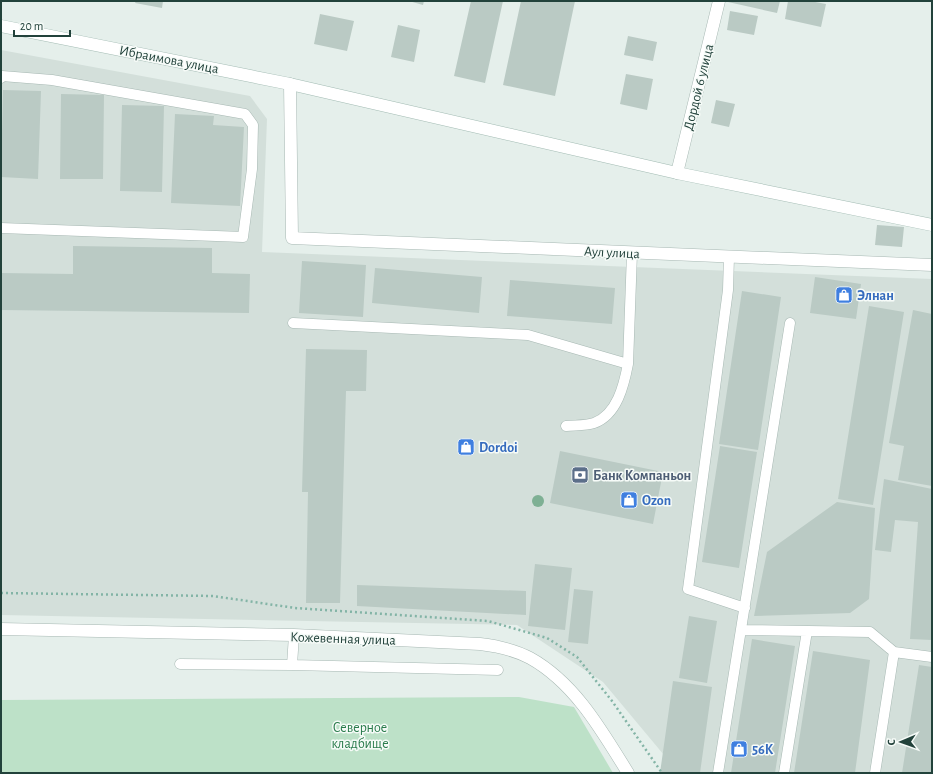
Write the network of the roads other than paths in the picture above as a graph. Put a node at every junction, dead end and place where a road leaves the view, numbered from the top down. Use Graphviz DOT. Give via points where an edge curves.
graph roads {
  1 [pos="720,1"];
  2 [pos="1,26"];
  3 [pos="1,78"];
  4 [pos="290,84"];
  5 [pos="677,173"];
  6 [pos="932,225"];
  7 [pos="1,228"];
  8 [pos="632,253"];
  9 [pos="729,257"];
  10 [pos="932,265"];
  11 [pos="790,323"];
  12 [pos="292,324"];
  13 [pos="628,364"];
  14 [pos="566,426"];
  15 [pos="745,608"];
  16 [pos="1,629"];
  17 [pos="741,630"];
  18 [pos="807,631"];
  19 [pos="294,636"];
  20 [pos="894,652"];
  21 [pos="932,657"];
  22 [pos="180,664"];
  23 [pos="292,665"];
  24 [pos="498,670"];
  25 [pos="628,773"];
  26 [pos="718,773"];
  27 [pos="784,773"];
  28 [pos="875,773"];
  1 -- 5 [label="street, Дордой 6 улица"];
  2 -- 4 [label="street, Ибраимова улица"];
  3 -- 7 [label="lane" via="2,76 52,80 245,114 253,125 252,169 243,237"];
  4 -- 5 [label="street, Ибраимова улица"];
  4 -- 8 [label="street, Аул улица" via="292,238"];
  5 -- 6 [label="street, Ибраимова улица"];
  8 -- 9 [label="street, Аул улица"];
  8 -- 13 [label="lane"];
  9 -- 10 [label="street, Аул улица"];
  9 -- 15 [label="lane" via="728,290 688,589"];
  11 -- 15 [label="lane"];
  12 -- 13 [label="lane" via="528,335"];
  13 -- 14 [label="lane" via="621,392 604,416 594,423"];
  15 -- 17 [label="lane"];
  16 -- 19 [label="street, Кожевенная улица"];
  17 -- 18 [label="lane"];
  17 -- 26 [label="lane"];
  18 -- 20 [label="lane" via="870,632"];
  18 -- 27 [label="lane"];
  19 -- 23 [label="lane"];
  19 -- 25 [label="street, Кожевенная улица" via="480,644 530,658 580,701"];
  20 -- 21 [label="lane"];
  20 -- 28 [label="lane"];
  22 -- 23 [label="lane"];
  23 -- 24 [label="lane"];
}
